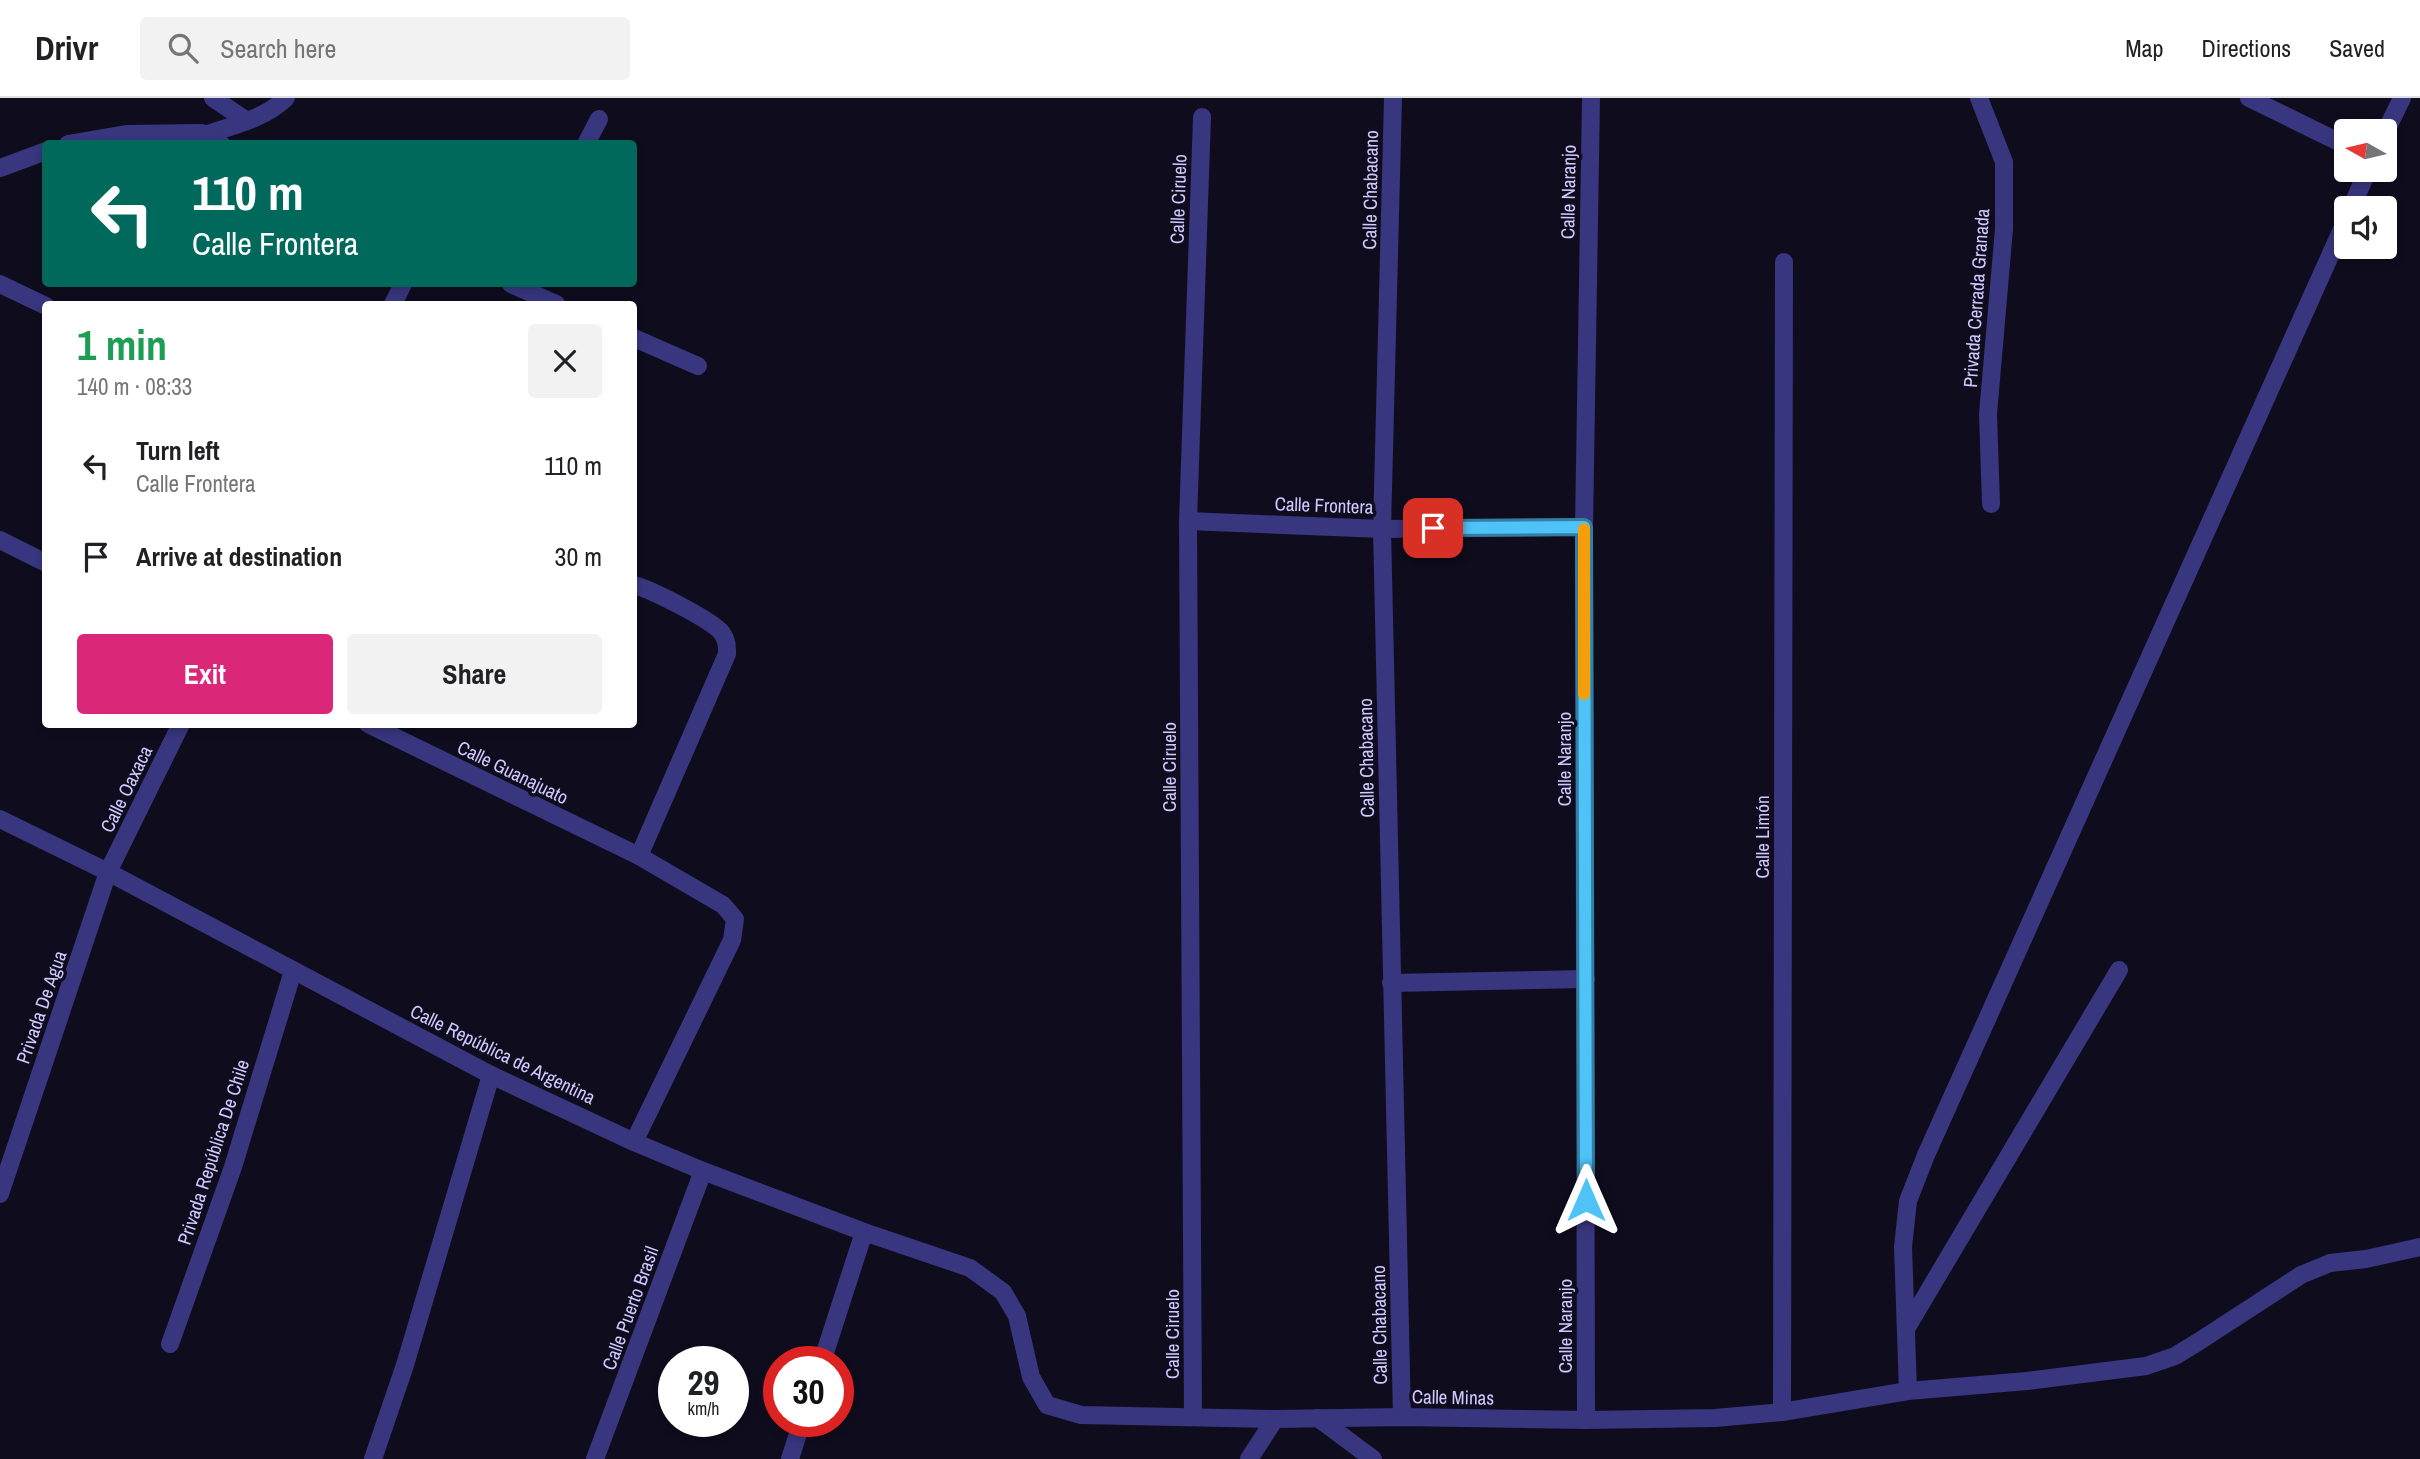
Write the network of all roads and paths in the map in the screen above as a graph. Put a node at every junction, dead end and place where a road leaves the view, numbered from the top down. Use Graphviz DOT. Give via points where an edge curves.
graph roads {
  1 [pos="213,98"];
  2 [pos="286,98"];
  3 [pos="1394,98"];
  4 [pos="1591,98"];
  5 [pos="1979,98"];
  6 [pos="2249,98"];
  7 [pos="2402,98"];
  8 [pos="1202,117"];
  9 [pos="599,119"];
  10 [pos="2392,119"];
  11 [pos="247,121"];
  12 [pos="204,135"];
  13 [pos="91,140"];
  14 [pos="213,140"];
  15 [pos="588,140"];
  16 [pos="2334,140"];
  17 [pos="42,152"];
  18 [pos="0,168"];
  19 [pos="2334,247"];
  20 [pos="1784,262"];
  21 [pos="0,284"];
  22 [pos="518,287"];
  23 [pos="549,301"];
  24 [pos="42,304"];
  25 [pos="637,339"];
  26 [pos="698,366"];
  27 [pos="1991,505"];
  28 [pos="1188,521"];
  29 [pos="1584,527"];
  30 [pos="1382,529"];
  31 [pos="0,540"];
  32 [pos="42,562"];
  33 [pos="637,585"];
  34 [pos="178,728"];
  35 [pos="376,728"];
  36 [pos="0,819"];
  37 [pos="639,856"];
  38 [pos="108,872"];
  39 [pos="2119,970"];
  40 [pos="293,971"];
  41 [pos="1586,979"];
  42 [pos="1391,983"];
  43 [pos="491,1075"];
  44 [pos="634,1142"];
  45 [pos="703,1171"];
  46 [pos="0,1194"];
  47 [pos="863,1232"];
  48 [pos="2420,1247"];
  49 [pos="1906,1329"];
  50 [pos="170,1344"];
  51 [pos="827,1346"];
  52 [pos="1908,1391"];
  53 [pos="1047,1405"];
  54 [pos="1782,1412"];
  55 [pos="1193,1416"];
  56 [pos="1402,1417"];
  57 [pos="1318,1418"];
  58 [pos="1275,1419"];
  59 [pos="1586,1420"];
  60 [pos="797,1437"];
  61 [pos="373,1459"];
  62 [pos="595,1459"];
  63 [pos="790,1459"];
  64 [pos="1249,1459"];
  65 [pos="1373,1459"];
  1 -- 11 [label="street"];
  2 -- 11 [label="street"];
  3 -- 30 [label="street, Calle Chabacano"];
  4 -- 29 [label="street, Calle Naranjo"];
  5 -- 27 [label="street, Privada Cerrada Granada" via="2004,162 2004,229 1988,414"];
  6 -- 16 [label="street"];
  7 -- 10 [label="street"];
  8 -- 28 [label="street, Calle Ciruelo"];
  9 -- 15 [label="street"];
  11 -- 12 [label="street"];
  12 -- 13 [label="street" via="126,134"];
  12 -- 14 [label="street"];
  17 -- 18 [label="street"];
  19 -- 49 [label="street" via="1908,1201 1903,1247"];
  20 -- 54 [label="street, Calle Limón"];
  21 -- 24 [label="street"];
  22 -- 23 [label="street"];
  25 -- 26 [label="street"];
  28 -- 30 [label="street, Calle Frontera"];
  28 -- 55 [label="street, Calle Ciruelo"];
  29 -- 30 [label="street, Calle Frontera"];
  29 -- 41 [label="street, Calle Naranjo"];
  30 -- 42 [label="street, Calle Chabacano"];
  31 -- 32 [label="street"];
  33 -- 37 [label="street" via="720,630 727,641 727,654"];
  34 -- 38 [label="street, Calle Oaxaca"];
  35 -- 37 [label="street, Calle Guanajuato"];
  36 -- 38 [label="street, Calle República de Argentina"];
  37 -- 44 [label="street, Calle Guanajuato" via="723,905 735,919 732,940"];
  38 -- 40 [label="street, Calle República de Argentina"];
  38 -- 46 [label="street, Privada De Agua"];
  39 -- 49 [label="street"];
  40 -- 43 [label="street, Calle República de Argentina"];
  40 -- 50 [label="street, Privada República De Chile" via="233,1167"];
  41 -- 42 [label="street"];
  41 -- 59 [label="street, Calle Naranjo"];
  42 -- 56 [label="street, Calle Chabacano"];
  43 -- 44 [label="street, Calle República de Argentina"];
  43 -- 61 [label="street"];
  44 -- 45 [label="street, Calle República de Argentina"];
  45 -- 47 [label="street, Calle República de Argentina"];
  45 -- 62 [label="street, Calle Puerto Brasil"];
  47 -- 51 [label="street"];
  47 -- 53 [label="street, Calle República de Argentina" via="970,1268 1003,1292 1017,1317 1031,1377"];
  48 -- 52 [label="street, Calle Minas" via="2330,1263 2301,1275 2175,1356 2146,1366"];
  49 -- 52 [label="street"];
  52 -- 54 [label="street, Calle Minas"];
  53 -- 55 [label="street, Calle Minas" via="1081,1415"];
  54 -- 59 [label="street, Calle Minas" via="1716,1419"];
  55 -- 58 [label="street, Calle Minas"];
  56 -- 57 [label="street, Calle Minas"];
  56 -- 59 [label="street, Calle Minas"];
  57 -- 58 [label="street, Calle Minas"];
  57 -- 65 [label="street"];
  58 -- 64 [label="street"];
  60 -- 63 [label="street"];
}
